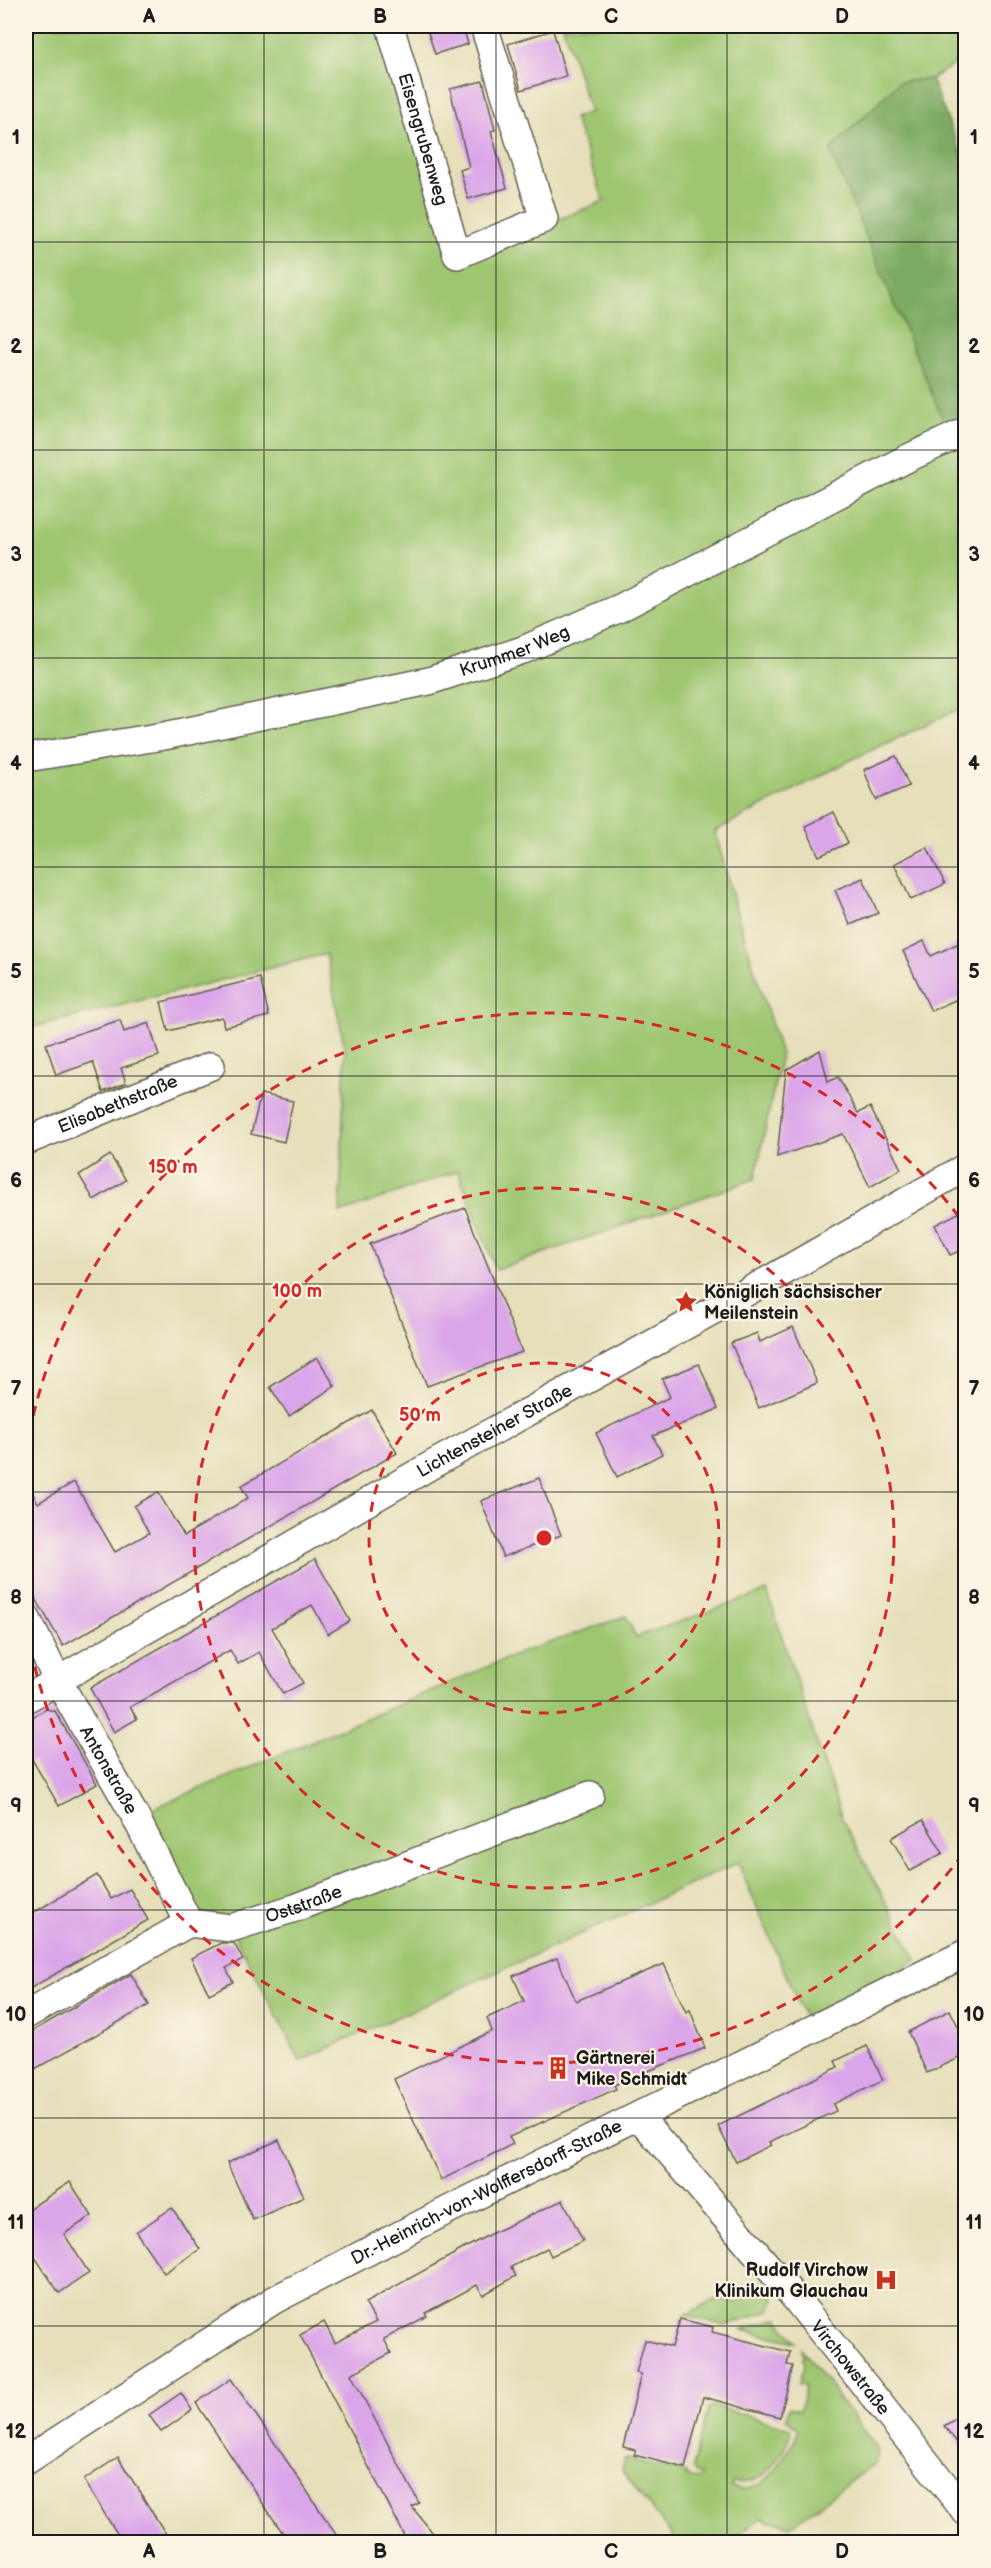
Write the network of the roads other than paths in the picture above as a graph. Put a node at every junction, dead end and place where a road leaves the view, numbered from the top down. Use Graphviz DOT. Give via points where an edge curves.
graph roads {
  1 [pos="390,26"];
  2 [pos="484,26"];
  3 [pos="966,431"];
  4 [pos="26,758"];
  5 [pos="211,1066"];
  6 [pos="26,1141"];
  7 [pos="966,1167"];
  8 [pos="26,1617"];
  9 [pos="58,1681"];
  10 [pos="26,1699"];
  11 [pos="590,1795"];
  12 [pos="189,1923"];
  13 [pos="966,1953"];
  14 [pos="26,2015"];
  15 [pos="639,2117"];
  16 [pos="26,2461"];
  17 [pos="966,2512"];
  1 -- 2 [label="street, Eisengrubenweg" via="457,255 544,219"];
  3 -- 4 [label="street, Krummer Weg" via="620,608 523,650 429,681 164,736"];
  5 -- 6 [label="street, Elisabethstraße"];
  7 -- 9 [label="street, Lichtensteiner Straße" via="435,1464"];
  8 -- 9 [label="street, Antonstraße"];
  9 -- 10 [label="street, Lichtensteiner Straße"];
  9 -- 12 [label="street, Antonstraße" via="135,1816"];
  11 -- 12 [label="street, Oststraße" via="295,1908 231,1928"];
  12 -- 14 [label="street"];
  13 -- 15 [label="street, Dr.-Heinrich-von-Wolffersdorff-Straße"];
  15 -- 16 [label="street, Dr.-Heinrich-von-Wolffersdorff-Straße" via="274,2300"];
  15 -- 17 [label="street, Virchowstraße" via="795,2298"];
}
